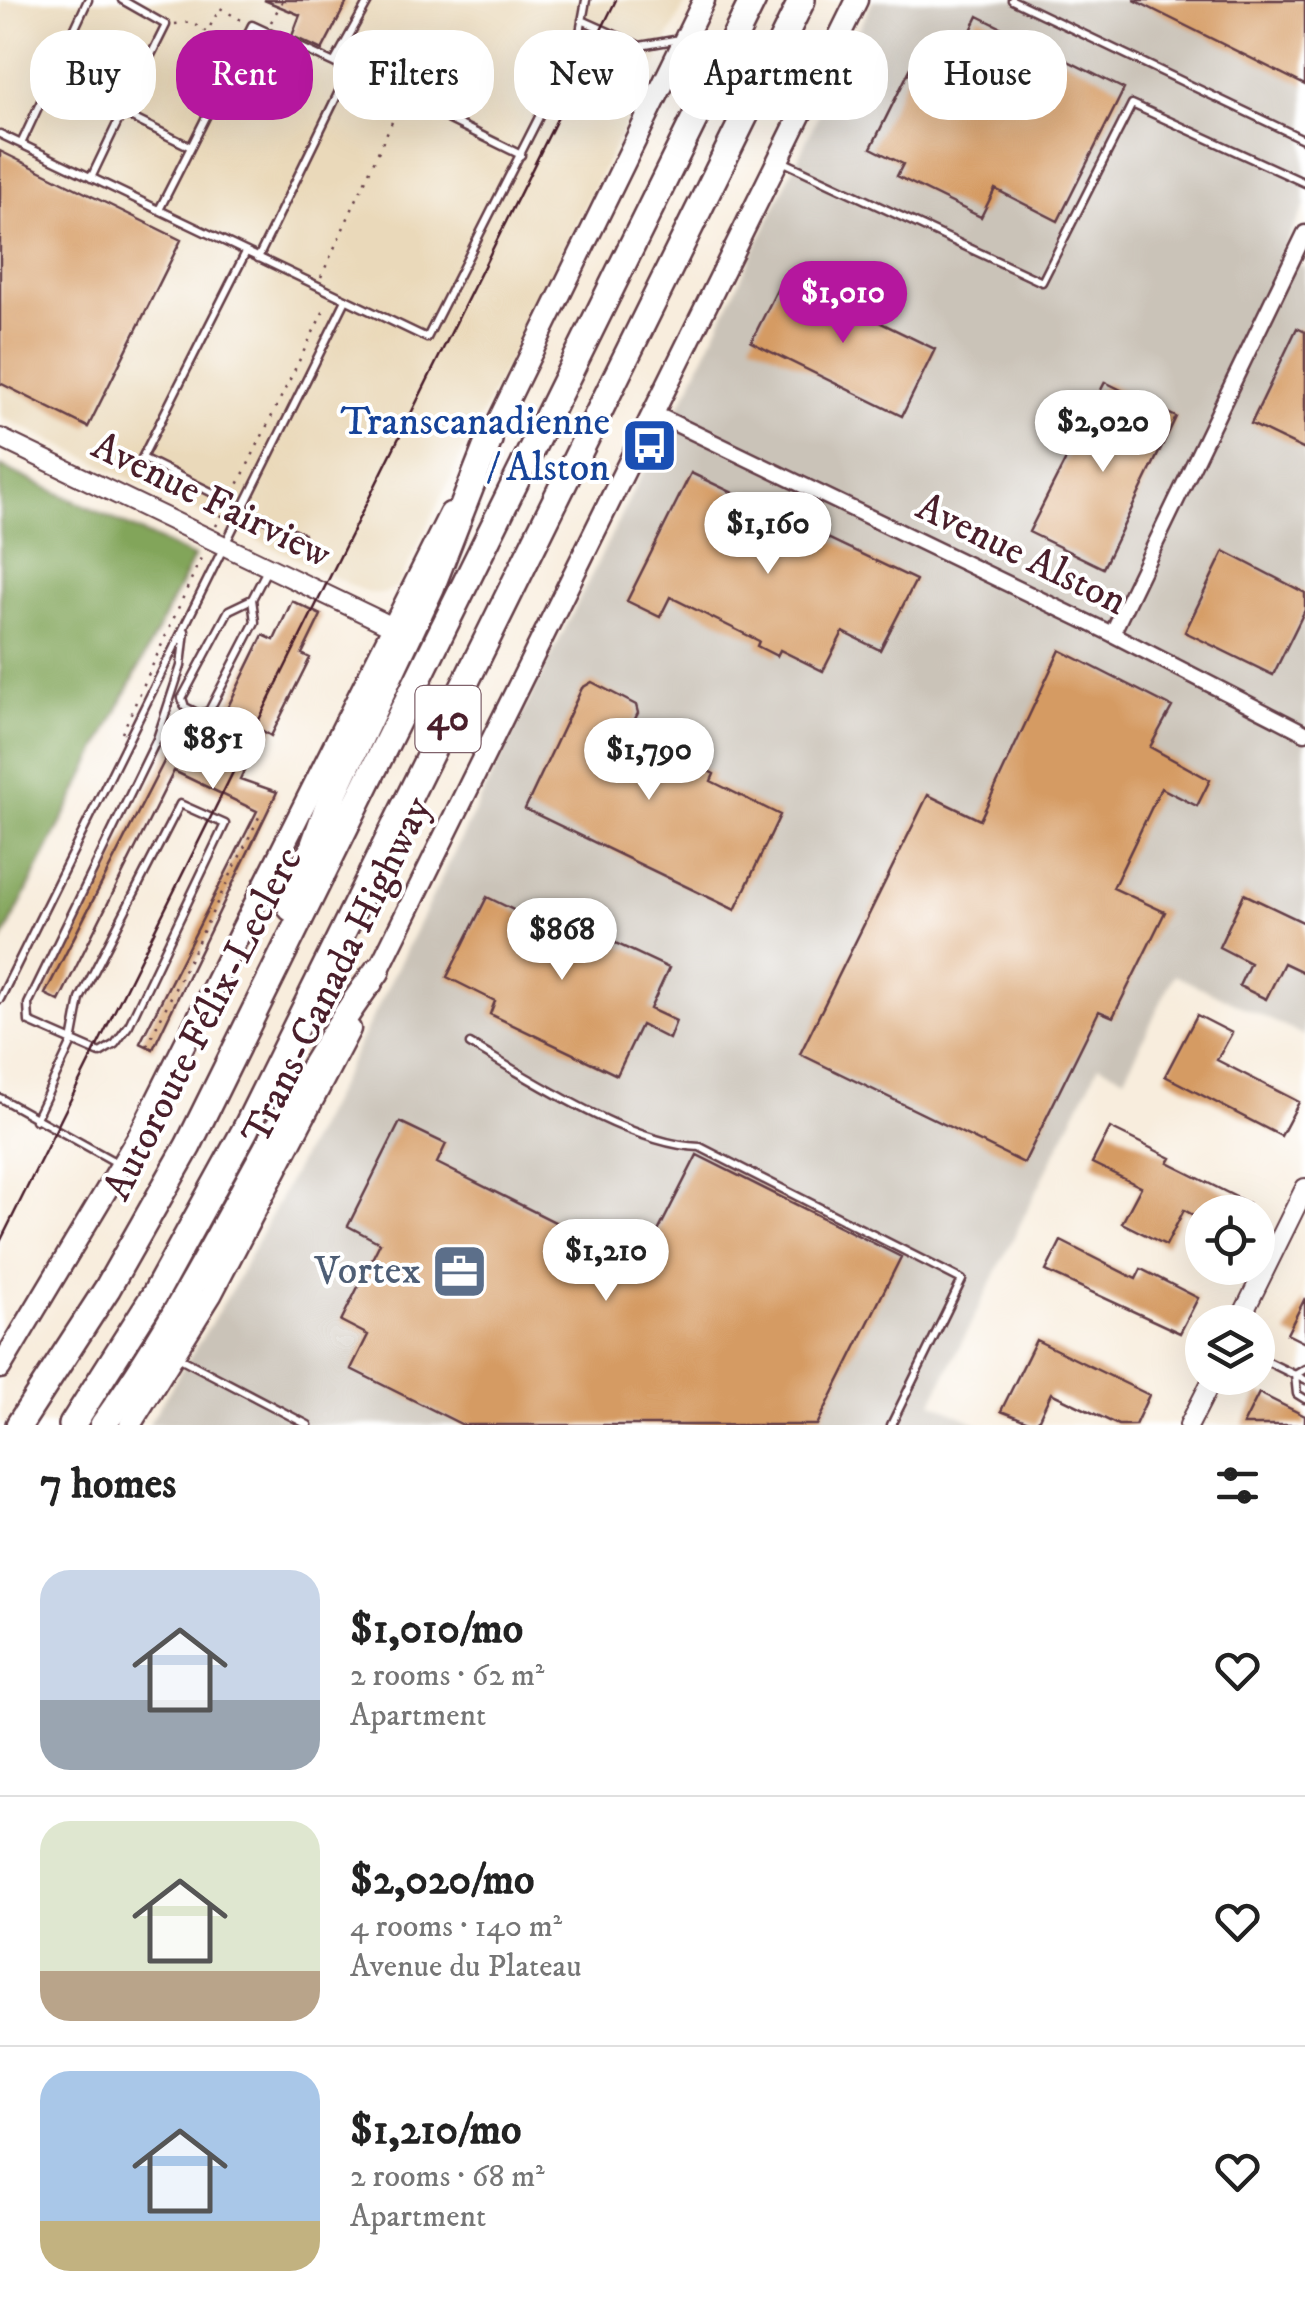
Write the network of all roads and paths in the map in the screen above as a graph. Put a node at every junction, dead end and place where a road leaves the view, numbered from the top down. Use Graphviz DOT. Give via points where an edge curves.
graph roads {
  1 [pos="88,0"];
  2 [pos="122,0"];
  3 [pos="284,0"];
  4 [pos="369,0"];
  5 [pos="586,0"];
  6 [pos="704,0"];
  7 [pos="752,0"];
  8 [pos="802,0"];
  9 [pos="856,0"];
  10 [pos="1012,0"];
  11 [pos="582,20"];
  12 [pos="166,25"];
  13 [pos="252,25"];
  14 [pos="262,30"];
  15 [pos="267,30"];
  16 [pos="353,30"];
  17 [pos="581,30"];
  18 [pos="689,30"];
  19 [pos="669,40"];
  20 [pos="156,45"];
  21 [pos="669,72"];
  22 [pos="649,100"];
  23 [pos="333,104"];
  24 [pos="652,106"];
  25 [pos="119,120"];
  26 [pos="136,120"];
  27 [pos="393,120"];
  28 [pos="449,120"];
  29 [pos="539,120"];
  30 [pos="0,134"];
  31 [pos="1305,140"];
  32 [pos="21,144"];
  33 [pos="191,147"];
  34 [pos="521,155"];
  35 [pos="778,160"];
  36 [pos="91,178"];
  37 [pos="1305,183"];
  38 [pos="159,210"];
  39 [pos="1305,233"];
  40 [pos="246,252"];
  41 [pos="258,258"];
  42 [pos="320,279"];
  43 [pos="346,300"];
  44 [pos="326,306"];
  45 [pos="653,413"];
  46 [pos="0,438"];
  47 [pos="488,440"];
  48 [pos="234,494"];
  49 [pos="224,510"];
  50 [pos="245,510"];
  51 [pos="217,523"];
  52 [pos="300,536"];
  53 [pos="226,547"];
  54 [pos="201,558"];
  55 [pos="268,567"];
  56 [pos="252,599"];
  57 [pos="392,626"];
  58 [pos="185,631"];
  59 [pos="1112,634"];
  60 [pos="209,730"];
  61 [pos="119,732"];
  62 [pos="1305,733"];
  63 [pos="228,746"];
  64 [pos="261,813"];
  65 [pos="377,971"];
  66 [pos="0,999"];
  67 [pos="246,1030"];
  68 [pos="72,1042"];
  69 [pos="470,1044"];
  70 [pos="147,1046"];
  71 [pos="0,1098"];
  72 [pos="36,1120"];
  73 [pos="122,1166"];
  74 [pos="1305,1188"];
  75 [pos="1247,1305"];
  76 [pos="174,1356"];
  77 [pos="1275,1365"];
  78 [pos="0,1368"];
  79 [pos="1305,1369"];
  80 [pos="1295,1375"];
  81 [pos="1305,1380"];
  82 [pos="1204,1395"];
  83 [pos="1305,1399"];
  84 [pos="20,1425"];
  85 [pos="72,1425"];
  86 [pos="103,1425"];
  87 [pos="130,1425"];
  88 [pos="308,1425"];
  89 [pos="891,1425"];
  90 [pos="1189,1425"];
  1 -- 32 [label="lane"];
  2 -- 12 [label="lane"];
  3 -- 15 [label="path"];
  4 -- 16 [label="lane"];
  5 -- 11 [label="lane"];
  6 -- 18 [label="main road"];
  7 -- 67 [label="highway, Autoroute Félix-Leclerc / 40"];
  8 -- 85 [label="highway, Autoroute Félix-Leclerc / 40" via="245,1130"];
  9 -- 35 [label="main road, Trans-Canada Highway"];
  10 -- 31 [label="lane"];
  11 -- 17 [label="lane"];
  11 -- 19 [label="lane" via="640,46"];
  12 -- 13 [label="path" via="192,22 207,32 220,8"];
  12 -- 20 [label="lane"];
  13 -- 14 [label="lane"];
  13 -- 33 [label="lane"];
  21 -- 24 [label="main road"];
  22 -- 24 [label="lane"];
  23 -- 41 [label="lane"];
  24 -- 47 [label="main road"];
  25 -- 36 [label="lane"];
  26 -- 33 [label="lane"];
  27 -- 42 [label="path"];
  28 -- 34 [label="lane"];
  29 -- 34 [label="lane"];
  30 -- 32 [label="lane"];
  32 -- 36 [label="lane"];
  33 -- 38 [label="lane"];
  34 -- 43 [label="lane" via="426,338"];
  35 -- 37 [label="lane" via="1042,282 1132,104"];
  35 -- 45 [label="main road, Trans-Canada Highway"];
  36 -- 38 [label="lane"];
  38 -- 40 [label="lane"];
  39 -- 59 [label="street"];
  40 -- 41 [label="lane"];
  40 -- 50 [label="lane" via="142,458"];
  41 -- 43 [label="lane"];
  43 -- 50 [label="lane"];
  44 -- 48 [label="path"];
  45 -- 59 [label="street, Avenue Alston"];
  45 -- 65 [label="main road, Trans-Canada Highway"];
  46 -- 53 [label="street, Avenue Fairview"];
  47 -- 57 [label="main road"];
  47 -- 67 [label="highway" via="431,588 328,806"];
  49 -- 51 [label="path"];
  50 -- 52 [label="lane"];
  50 -- 53 [label="lane"];
  53 -- 55 [label="street, Avenue Fairview"];
  53 -- 58 [label="lane"];
  54 -- 61 [label="path"];
  55 -- 56 [label="lane"];
  55 -- 57 [label="street, Avenue Fairview"];
  56 -- 56 [label="lane" via="230,610 182,698 185,707 199,714 208,710 255,622"];
  57 -- 73 [label="main road"];
  58 -- 66 [label="lane"];
  58 -- 68 [label="lane" via="157,739 28,1004 29,1022"];
  59 -- 62 [label="street, Avenue Alston"];
  60 -- 63 [label="path" via="168,739"];
  64 -- 70 [label="path"];
  65 -- 76 [label="main road, Trans-Canada Highway" via="270,1187"];
  65 -- 86 [label="highway" via="318,1054 188,1298"];
  67 -- 84 [label="highway, Autoroute Félix-Leclerc / 40" via="114,1278"];
  68 -- 68 [label="lane" via="100,1053 122,1035 225,824 180,804 80,999"];
  68 -- 72 [label="lane"];
  69 -- 89 [label="lane" via="666,1146 700,1147 962,1280"];
  71 -- 72 [label="lane"];
  72 -- 73 [label="lane"];
  73 -- 78 [label="main road"];
  74 -- 75 [label="street"];
  76 -- 87 [label="main road, Trans-Canada Highway"];
  76 -- 88 [label="lane"];
  77 -- 80 [label="lane"];
  79 -- 80 [label="lane"];
  80 -- 81 [label="lane"];
  80 -- 83 [label="lane" via="1296,1394"];
  82 -- 90 [label="street"];
}
